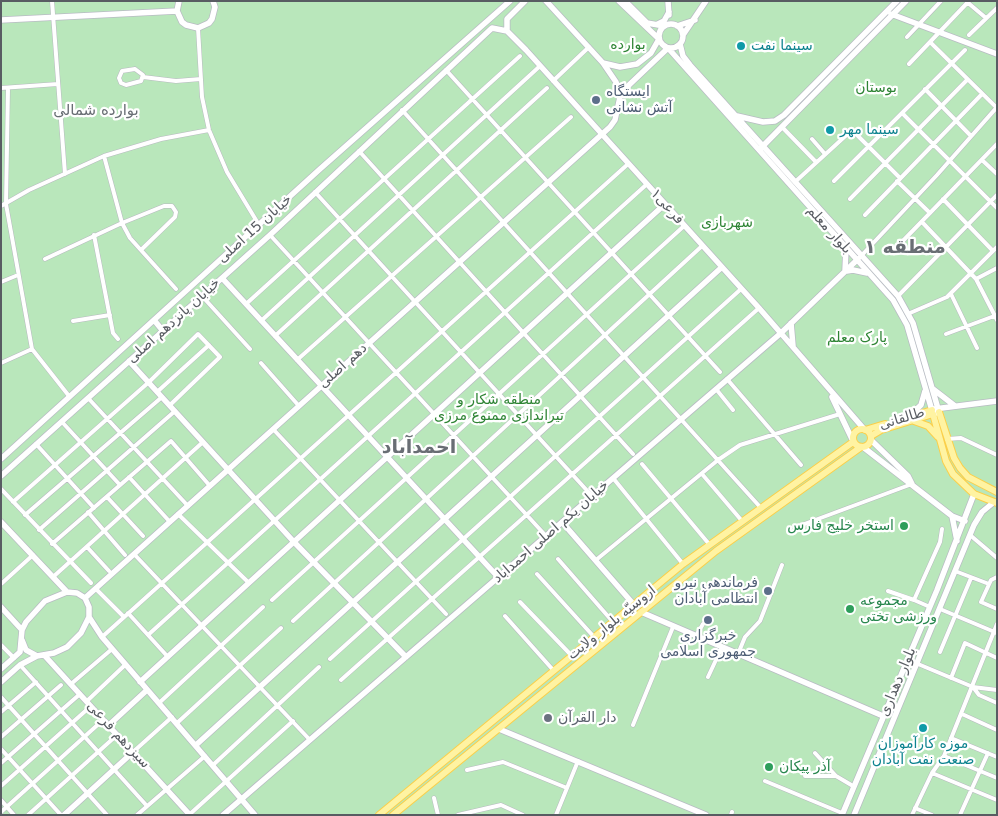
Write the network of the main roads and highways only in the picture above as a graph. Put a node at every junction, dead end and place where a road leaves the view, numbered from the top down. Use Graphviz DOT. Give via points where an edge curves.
graph roads {
  1 [pos="179,1"];
  2 [pos="213,1"];
  3 [pos="510,1"];
  4 [pos="526,1"];
  5 [pos="546,1"];
  6 [pos="619,1"];
  7 [pos="625,1"];
  8 [pos="668,1"];
  9 [pos="706,1"];
  10 [pos="897,1"];
  11 [pos="906,1"];
  12 [pos="177,11"];
  13 [pos="669,12"];
  14 [pos="890,13"];
  15 [pos="1,20"];
  16 [pos="695,20"];
  17 [pos="652,24"];
  18 [pos="670,25"];
  19 [pos="504,30"];
  20 [pos="683,35"];
  21 [pos="659,40"];
  22 [pos="680,44"];
  23 [pos="668,48"];
  24 [pos="997,54"];
  25 [pos="603,63"];
  26 [pos="620,97"];
  27 [pos="735,116"];
  28 [pos="602,134"];
  29 [pos="763,146"];
  30 [pos="758,151"];
  31 [pos="320,169"];
  32 [pos="330,177"];
  33 [pos="665,204"];
  34 [pos="846,248"];
  35 [pos="859,258"];
  36 [pos="722,267"];
  37 [pos="845,271"];
  38 [pos="869,274"];
  39 [pos="222,278"];
  40 [pos="154,320"];
  41 [pos="791,323"];
  42 [pos="163,331"];
  43 [pos="781,333"];
  44 [pos="795,350"];
  45 [pos="129,361"];
  46 [pos="322,386"];
  47 [pos="925,388"];
  48 [pos="932,389"];
  49 [pos="829,391"];
  50 [pos="997,401"];
  51 [pos="955,406"];
  52 [pos="935,411"];
  53 [pos="909,419"];
  54 [pos="865,430"];
  55 [pos="871,438"];
  56 [pos="853,440"];
  57 [pos="944,440"];
  58 [pos="862,447"];
  59 [pos="3,457"];
  60 [pos="387,457"];
  61 [pos="15,465"];
  62 [pos="228,470"];
  63 [pos="1,476"];
  64 [pos="912,484"];
  65 [pos="985,488"];
  66 [pos="997,492"];
  67 [pos="974,494"];
  68 [pos="996,502"];
  69 [pos="952,516"];
  70 [pos="444,518"];
  71 [pos="965,521"];
  72 [pos="1,522"];
  73 [pos="562,522"];
  74 [pos="957,541"];
  75 [pos="294,542"];
  76 [pos="709,544"];
  77 [pos="701,551"];
  78 [pos="716,551"];
  79 [pos="706,558"];
  80 [pos="498,577"];
  81 [pos="937,590"];
  82 [pos="67,592"];
  83 [pos="946,594"];
  84 [pos="85,598"];
  85 [pos="353,604"];
  86 [pos="635,606"];
  87 [pos="2,610"];
  88 [pos="641,612"];
  89 [pos="89,617"];
  90 [pos="22,630"];
  91 [pos="22,640"];
  92 [pos="37,656"];
  93 [pos="45,656"];
  94 [pos="406,657"];
  95 [pos="564,663"];
  96 [pos="1,669"];
  97 [pos="570,670"];
  98 [pos="552,673"];
  99 [pos="1,682"];
  100 [pos="140,682"];
  101 [pos="556,682"];
  102 [pos="147,690"];
  103 [pos="883,716"];
  104 [pos="109,725"];
  105 [pos="499,729"];
  106 [pos="196,745"];
  107 [pos="133,752"];
  108 [pos="862,766"];
  109 [pos="872,770"];
  110 [pos="856,778"];
  111 [pos="867,783"];
  112 [pos="242,799"];
  113 [pos="382,814"];
  114 [pos="842,814"];
  115 [pos="63,815"];
  116 [pos="190,815"];
  117 [pos="223,815"];
  118 [pos="255,815"];
  119 [pos="393,815"];
  120 [pos="706,815"];
  121 [pos="854,815"];
  1 -- 12 [label="main road"];
  2 -- 12 [label="main road" via="212,19 198,28 182,22"];
  3 -- 31 [label="main road, خیابان 15 اصلی"];
  4 -- 19 [label="main road" via="508,19"];
  5 -- 25 [label="main road"];
  6 -- 21 [label="main road"];
  7 -- 17 [label="main road" via="641,19"];
  8 -- 13 [label="main road"];
  9 -- 16 [label="main road"];
  10 -- 14 [label="main road"];
  11 -- 14 [label="main road"];
  12 -- 15 [label="main road"];
  13 -- 17 [label="main road" via="664,21"];
  13 -- 18 [label="main road"];
  14 -- 24 [label="main road"];
  14 -- 27 [label="main road" via="775,121"];
  14 -- 29 [label="main road"];
  16 -- 18 [label="main road"];
  16 -- 20 [label="main road"];
  17 -- 18 [label="main road"];
  18 -- 20 [label="main road"];
  18 -- 21 [label="main road" via="660,31"];
  19 -- 28 [label="main road, فرعی۱"];
  19 -- 32 [label="main road, خیابان پانزدهم اصلی" via="492,28"];
  20 -- 22 [label="main road"];
  21 -- 23 [label="main road"];
  21 -- 25 [label="main road" via="651,53 637,64 620,67"];
  22 -- 23 [label="main road"];
  22 -- 27 [label="main road, بلوار معلم" via="683,56"];
  23 -- 26 [label="main road"];
  23 -- 30 [label="main road, بلوار معلم"];
  25 -- 26 [label="main road" via="616,82"];
  26 -- 28 [label="main road, دهم اصلی" via="615,120"];
  27 -- 29 [label="main road, بلوار معلم"];
  28 -- 33 [label="main road, فرعی۱"];
  28 -- 46 [label="main road, دهم اصلی"];
  29 -- 30 [label="main road"];
  29 -- 35 [label="main road, بلوار معلم"];
  30 -- 34 [label="main road, بلوار معلم"];
  31 -- 32 [label="main road"];
  31 -- 40 [label="main road, خیابان 15 اصلی"];
  32 -- 39 [label="main road, خیابان پانزدهم اصلی"];
  33 -- 36 [label="main road, فرعی۱"];
  33 -- 60 [label="main road"];
  34 -- 35 [label="main road, بلوار معلم"];
  34 -- 37 [label="main road"];
  35 -- 37 [label="main road, خیابان یکم اصلی احمداباد"];
  35 -- 38 [label="main road, بلوار معلم"];
  35 -- 48 [label="main road, بلوار معلم" via="898,296 910,313"];
  36 -- 43 [label="main road, فرعی۱"];
  36 -- 70 [label="main road"];
  37 -- 38 [label="main road" via="861,270"];
  37 -- 41 [label="main road, خیابان یکم اصلی احمداباد"];
  38 -- 47 [label="main road, بلوار معلم" via="904,316"];
  39 -- 42 [label="main road, خیابان پانزدهم اصلی"];
  39 -- 46 [label="main road"];
  40 -- 42 [label="main road"];
  40 -- 59 [label="main road, خیابان 15 اصلی"];
  41 -- 43 [label="main road, خیابان یکم اصلی احمداباد"];
  41 -- 44 [label="main road"];
  42 -- 45 [label="main road, خیابان پانزدهم اصلی"];
  43 -- 44 [label="main road, فرعی۱"];
  43 -- 73 [label="main road, خیابان یکم اصلی احمداباد"];
  44 -- 49 [label="main road, فرعی۱"];
  45 -- 61 [label="main road, خیابان پانزدهم اصلی"];
  45 -- 62 [label="main road"];
  46 -- 60 [label="main road"];
  46 -- 62 [label="main road, دهم اصلی"];
  47 -- 52 [label="main road, بلوار معلم"];
  47 -- 53 [label="main road" via="921,405"];
  48 -- 51 [label="main road"];
  48 -- 52 [label="main road, بلوار معلم"];
  49 -- 54 [label="main road"];
  49 -- 56 [label="main road"];
  50 -- 51 [label="main road"];
  51 -- 52 [label="main road"];
  52 -- 53 [label="main road, طالقانی"];
  52 -- 57 [label="main road, بلوار معلم"];
  53 -- 54 [label="main road, طالقانی"];
  53 -- 55 [label="main road, طالقانی" via="881,430"];
  53 -- 57 [label="main road" via="928,426"];
  54 -- 55 [label="main road"];
  54 -- 56 [label="main road, اروسیّه بلوار ولایت" via="856,431"];
  55 -- 58 [label="main road, طالقانی"];
  55 -- 64 [label="main road"];
  56 -- 58 [label="main road"];
  56 -- 76 [label="main road, اروسیّه بلوار ولایت"];
  57 -- 65 [label="main road, بلوار معلم" via="960,468"];
  57 -- 67 [label="main road, بلوار معلم" via="946,461 953,474"];
  58 -- 64 [label="main road"];
  58 -- 78 [label="main road, اروسیّه بلوار ولایت"];
  59 -- 61 [label="main road"];
  60 -- 70 [label="main road"];
  60 -- 75 [label="main road"];
  61 -- 63 [label="main road, خیابان پانزدهم اصلی"];
  62 -- 75 [label="main road"];
  62 -- 84 [label="main road, دهم اصلی"];
  64 -- 69 [label="main road"];
  65 -- 66 [label="main road, بلوار معلم"];
  65 -- 67 [label="main road"];
  67 -- 68 [label="main road, بلوار معلم"];
  67 -- 71 [label="main road, بلوار دهداری"];
  68 -- 83 [label="main road, بلوار دهداری" via="982,512"];
  69 -- 71 [label="main road"];
  69 -- 74 [label="main road"];
  70 -- 80 [label="main road"];
  70 -- 85 [label="main road"];
  71 -- 74 [label="main road, بلوار دهداری"];
  72 -- 82 [label="main road"];
  73 -- 80 [label="main road, خیابان یکم اصلی احمداباد"];
  73 -- 86 [label="main road"];
  74 -- 81 [label="main road, بلوار دهداری"];
  75 -- 85 [label="main road"];
  75 -- 100 [label="main road"];
  76 -- 77 [label="main road, اروسیّه بلوار ولایت"];
  76 -- 78 [label="main road"];
  77 -- 79 [label="main road"];
  77 -- 86 [label="main road, اروسیّه بلوار ولایت"];
  78 -- 79 [label="main road, اروسیّه بلوار ولایت"];
  79 -- 88 [label="main road, اروسیّه بلوار ولایت"];
  80 -- 94 [label="main road, خیابان یکم اصلی احمداباد"];
  81 -- 83 [label="main road"];
  81 -- 103 [label="main road, بلوار دهداری"];
  82 -- 84 [label="main road"];
  82 -- 90 [label="main road" via="44,601 30,615"];
  83 -- 109 [label="main road, بلوار دهداری"];
  84 -- 89 [label="main road" via="90,607"];
  85 -- 94 [label="main road"];
  85 -- 106 [label="main road"];
  86 -- 95 [label="main road, اروسیّه بلوار ولایت"];
  87 -- 90 [label="main road"];
  88 -- 97 [label="main road, اروسیّه بلوار ولایت"];
  88 -- 103 [label="main road"];
  89 -- 93 [label="main road" via="72,642"];
  89 -- 100 [label="main road"];
  90 -- 91 [label="main road"];
  91 -- 92 [label="main road" via="26,650"];
  91 -- 96 [label="main road" via="20,652"];
  92 -- 93 [label="main road"];
  92 -- 99 [label="main road" via="20,665"];
  93 -- 104 [label="main road, سیزدهم فرعی"];
  94 -- 112 [label="main road, خیابان یکم اصلی احمداباد"];
  95 -- 97 [label="main road"];
  95 -- 98 [label="main road, اروسیّه بلوار ولایت"];
  97 -- 101 [label="main road, اروسیّه بلوار ولایت"];
  98 -- 101 [label="main road"];
  98 -- 113 [label="main road, اروسیّه بلوار ولایت"];
  100 -- 102 [label="main road"];
  101 -- 105 [label="main road, اروسیّه بلوار ولایت"];
  102 -- 104 [label="main road"];
  102 -- 106 [label="main road"];
  103 -- 108 [label="main road, بلوار دهداری"];
  104 -- 107 [label="main road, سیزدهم فرعی"];
  105 -- 119 [label="main road, اروسیّه بلوار ولایت"];
  105 -- 120 [label="main road"];
  106 -- 112 [label="main road"];
  107 -- 115 [label="main road"];
  107 -- 116 [label="main road, سیزدهم فرعی"];
  108 -- 109 [label="main road"];
  108 -- 110 [label="main road, بلوار دهداری"];
  109 -- 111 [label="main road, بلوار دهداری"];
  110 -- 111 [label="main road"];
  110 -- 114 [label="main road, بلوار دهداری"];
  111 -- 121 [label="main road, بلوار دهداری"];
  112 -- 117 [label="main road, خیابان یکم اصلی احمداباد"];
  112 -- 118 [label="main road"];
}
